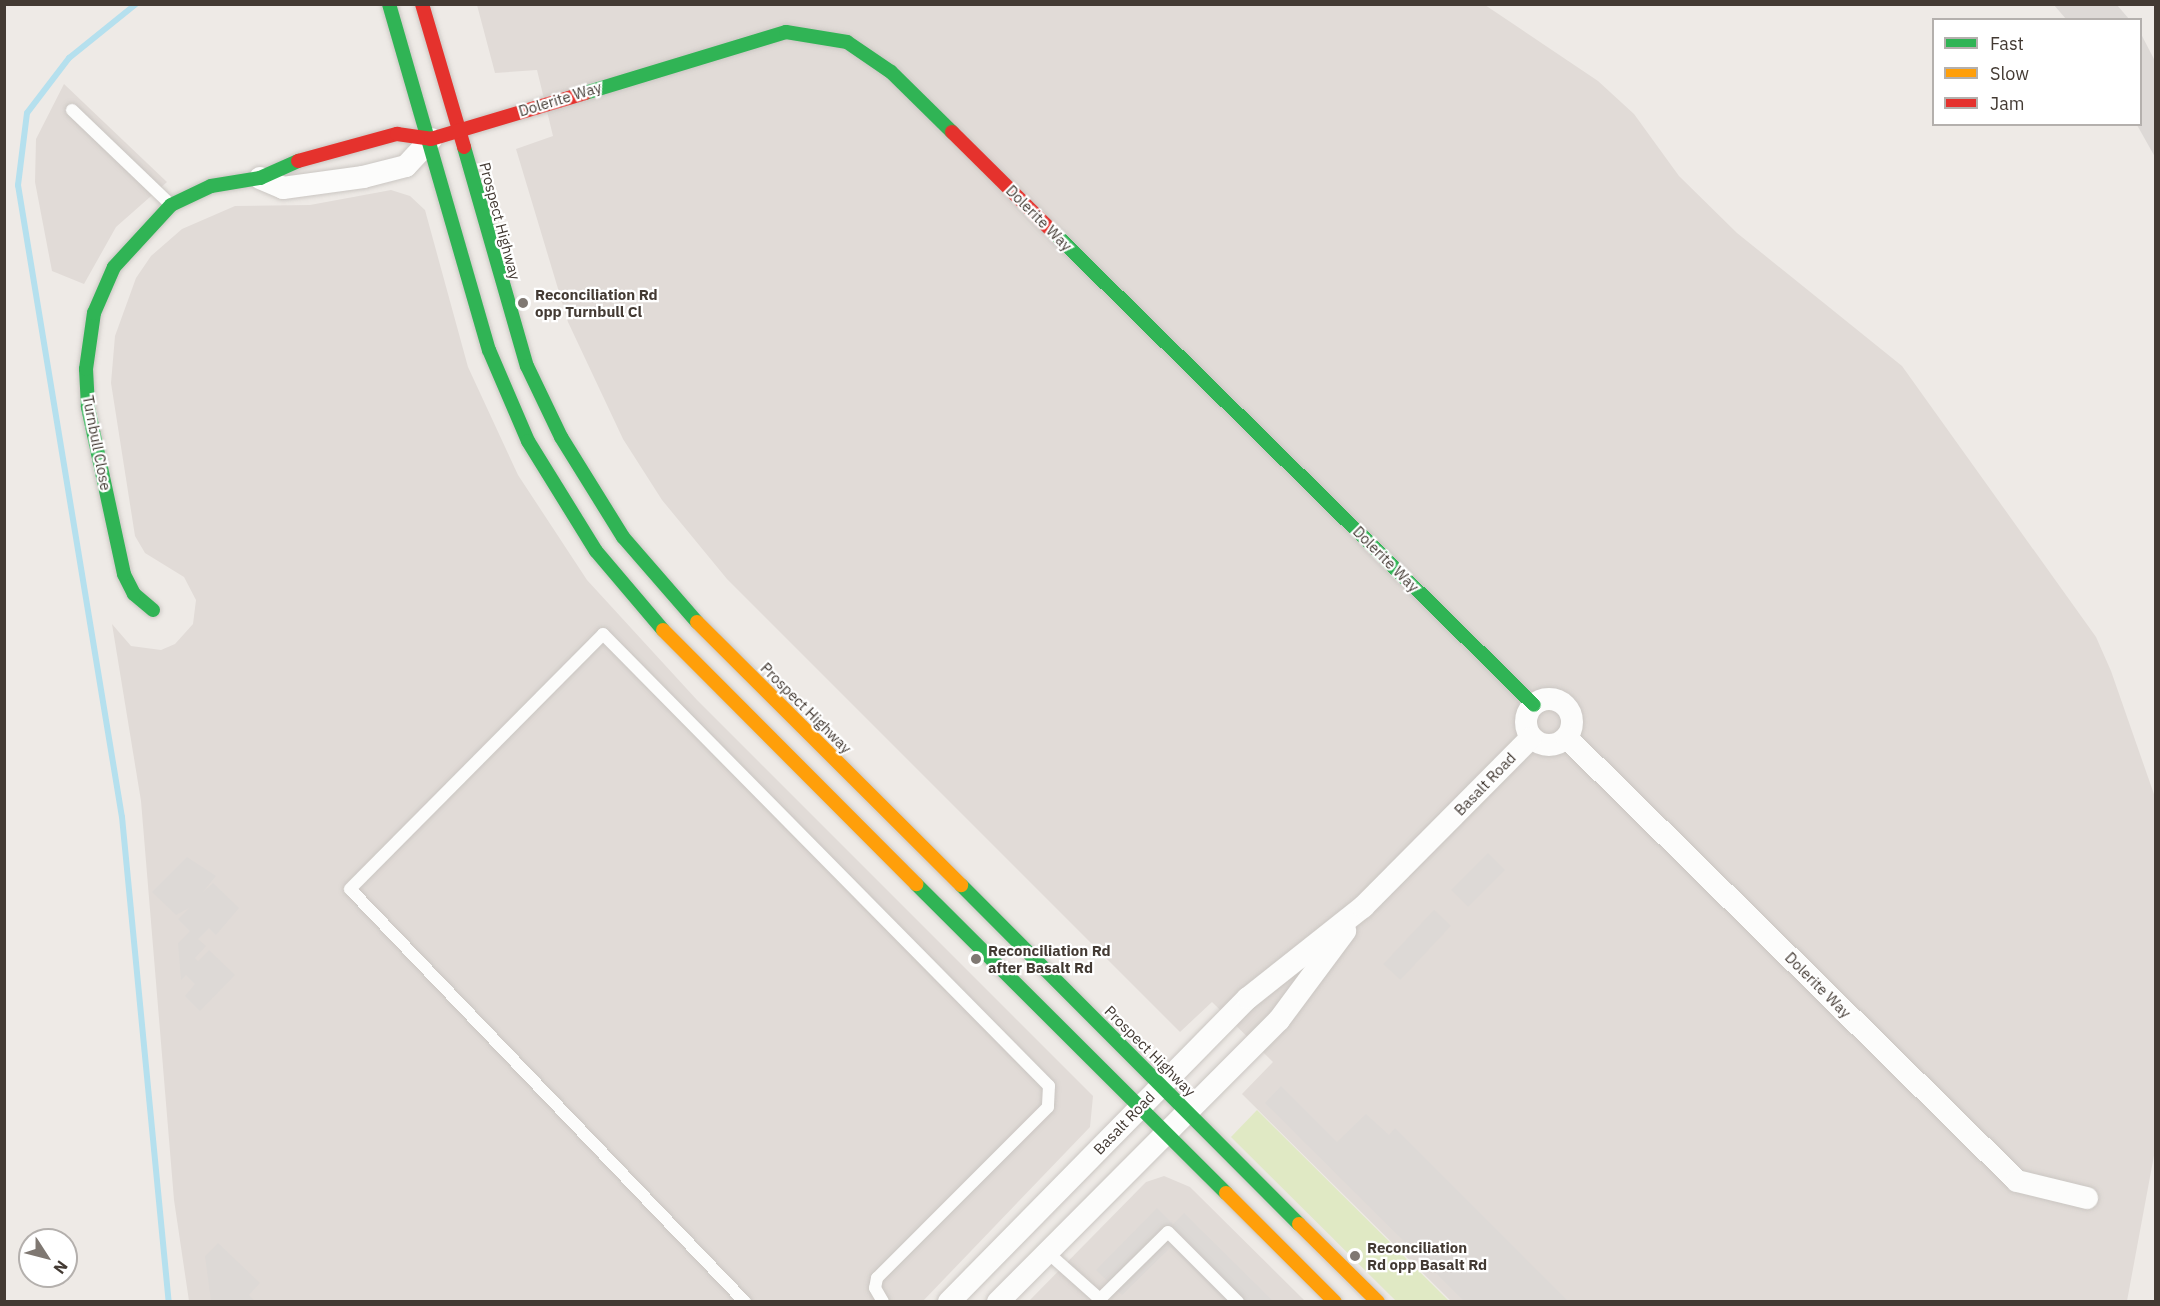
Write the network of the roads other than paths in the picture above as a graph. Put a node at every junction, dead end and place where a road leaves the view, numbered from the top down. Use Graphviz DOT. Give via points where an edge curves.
graph roads {
  1 [pos="389,4"];
  2 [pos="422,4"];
  3 [pos="72,110"];
  4 [pos="459,129"];
  5 [pos="430,139"];
  6 [pos="260,178"];
  7 [pos="171,205"];
  8 [pos="153,610"];
  9 [pos="1534,705"];
  10 [pos="1532,738"];
  11 [pos="1567,738"];
  12 [pos="1363,908"];
  13 [pos="1161,1086"];
  14 [pos="1141,1107"];
  15 [pos="1188,1112"];
  16 [pos="1166,1132"];
  17 [pos="2087,1198"];
  18 [pos="1047,1252"];
  19 [pos="745,1302"];
  20 [pos="884,1302"];
  21 [pos="949,1302"];
  22 [pos="998,1302"];
  23 [pos="1238,1302"];
  24 [pos="1335,1302"];
  25 [pos="1378,1302"];
  1 -- 5 [label="main road"];
  2 -- 4 [label="main road, Prospect Highway"];
  3 -- 7 [label="lane"];
  4 -- 5 [label="main road, Dolerite Way"];
  4 -- 9 [label="main road, Dolerite Way" via="786,32 847,42 891,72"];
  4 -- 13 [label="main road, Prospect Highway" via="527,366 566,447 623,537 688,613"];
  5 -- 6 [label="main road, Turnbull Close" via="397,134 281,166"];
  5 -- 6 [label="street, Turnbull Close" via="406,166 363,177 283,188"];
  5 -- 14 [label="main road" via="498,375 528,441 596,551 674,643"];
  6 -- 7 [label="main road, Turnbull Close" via="211,186"];
  7 -- 8 [label="main road, Turnbull Close" via="137,236 114,267 94,313 86,369 88,407 124,574 134,594"];
  9 -- 10 [label="street" via="1526,717"];
  9 -- 11 [label="street" via="1548,699 1563,703 1573,724"];
  10 -- 11 [label="street" via="1553,746"];
  10 -- 12 [label="street, Basalt Road"];
  11 -- 17 [label="street, Dolerite Way" via="2017,1181"];
  12 -- 13 [label="street, Basalt Road" via="1248,998"];
  12 -- 15 [label="street, Basalt Road" via="1279,1020"];
  13 -- 14 [label="street, Basalt Road"];
  13 -- 15 [label="main road, Prospect Highway"];
  14 -- 16 [label="main road"];
  14 -- 21 [label="street, Basalt Road"];
  15 -- 16 [label="street, Basalt Road"];
  15 -- 25 [label="main road, Prospect Highway"];
  16 -- 18 [label="street, Basalt Road"];
  16 -- 24 [label="main road"];
  18 -- 22 [label="street, Basalt Road"];
  18 -- 23 [label="lane" via="1100,1299 1168,1232"];
  19 -- 20 [label="lane" via="350,889 603,634 1049,1086 1048,1107 877,1278 875,1287"];
}
